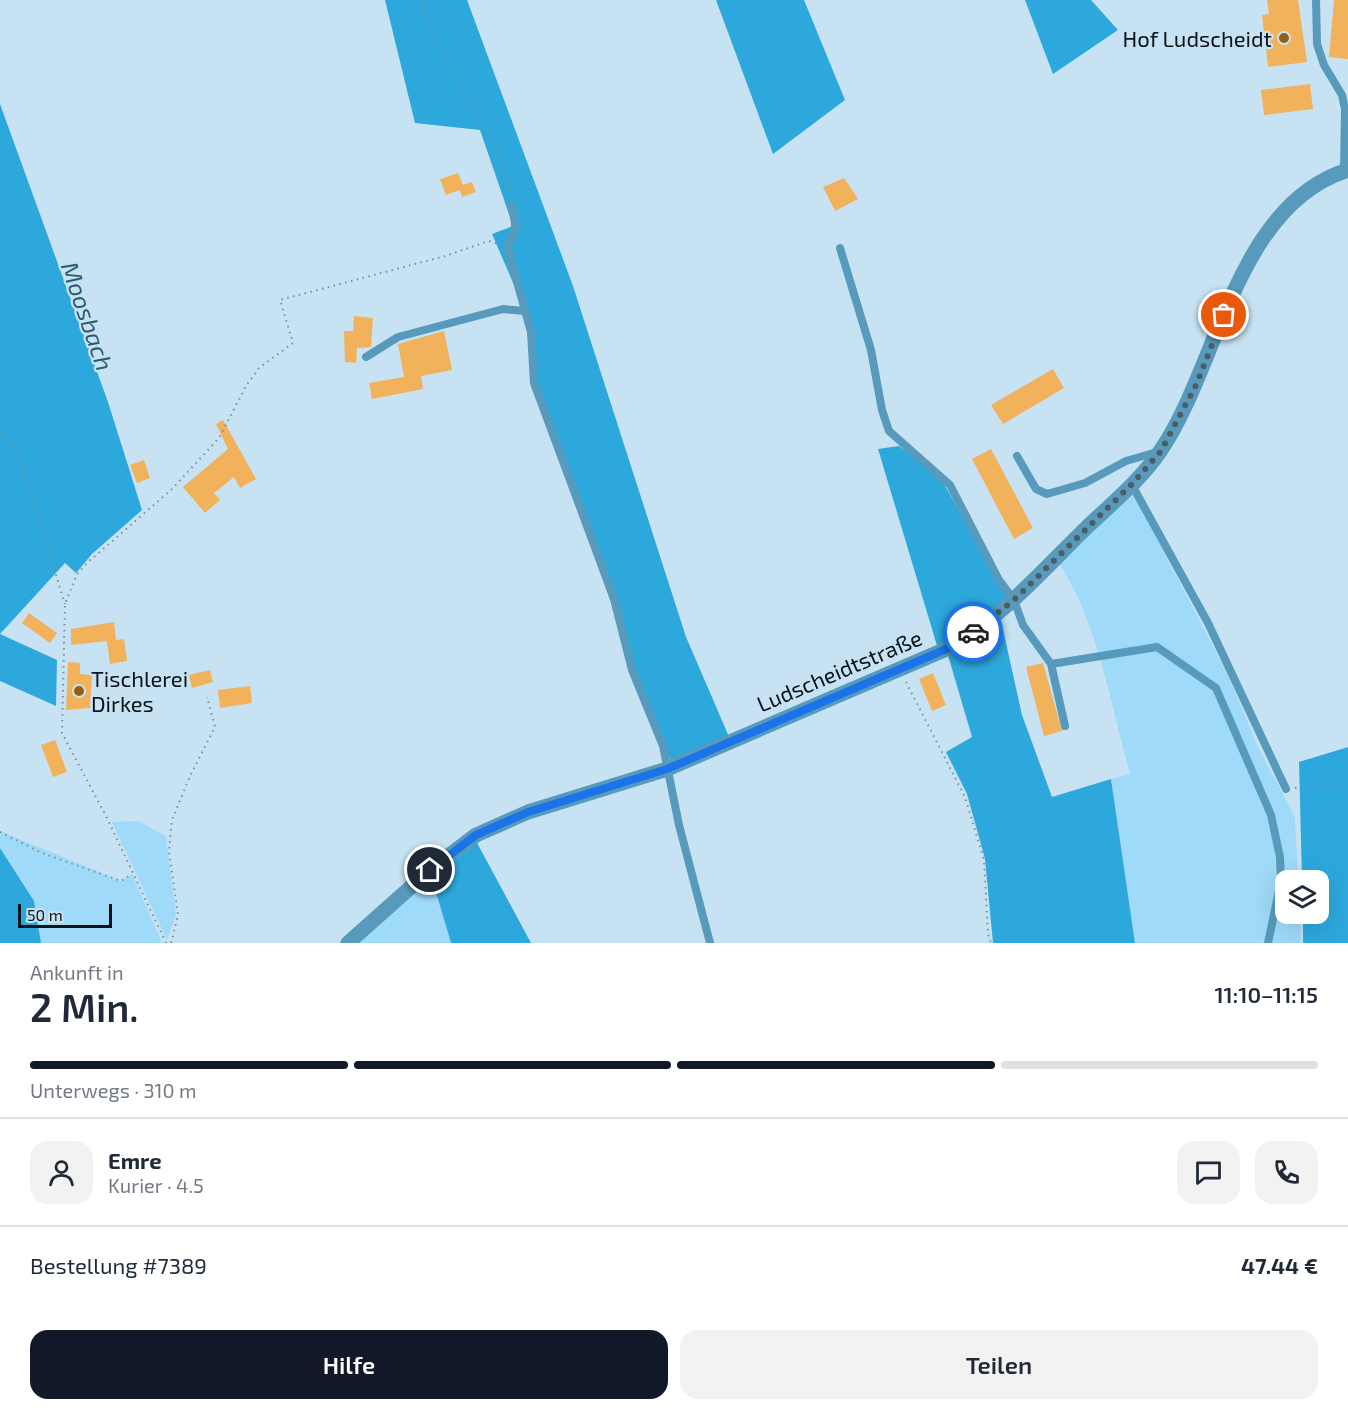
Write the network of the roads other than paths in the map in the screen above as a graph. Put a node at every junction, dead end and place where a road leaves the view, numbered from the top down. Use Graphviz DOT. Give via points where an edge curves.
graph roads {
  1 [pos="1316,0"];
  2 [pos="1346,170"];
  3 [pos="510,205"];
  4 [pos="840,248"];
  5 [pos="524,311"];
  6 [pos="366,357"];
  7 [pos="1161,451"];
  8 [pos="1017,456"];
  9 [pos="1132,484"];
  10 [pos="1014,600"];
  11 [pos="1051,664"];
  12 [pos="1065,726"];
  13 [pos="667,769"];
  14 [pos="1286,789"];
  15 [pos="348,943"];
  16 [pos="710,943"];
  17 [pos="1268,943"];
  1 -- 2 [label="lane" via="1317,44 1345,109"];
  2 -- 7 [label="street, Ludscheidtstraße" via="1293,204 1257,246 1237,284 1196,385"];
  3 -- 5 [label="lane" via="516,221 515,236 507,246"];
  4 -- 10 [label="lane" via="871,350 889,431 950,485 999,580"];
  5 -- 6 [label="lane" via="503,309 398,336"];
  5 -- 13 [label="lane" via="531,332 534,383 606,574 632,670 663,746"];
  7 -- 8 [label="lane" via="1126,461 1085,483 1047,494 1036,489"];
  7 -- 9 [label="street, Ludscheidtstraße"];
  9 -- 10 [label="street, Ludscheidtstraße"];
  9 -- 14 [label="lane" via="1209,623"];
  10 -- 11 [label="lane" via="1023,625"];
  10 -- 13 [label="street, Ludscheidtstraße" via="961,641"];
  11 -- 12 [label="lane"];
  11 -- 17 [label="lane" via="1157,647 1216,688 1271,816 1280,857 1281,881"];
  13 -- 15 [label="street, Ludscheidtstraße" via="528,812 476,835"];
  13 -- 16 [label="lane"];
}
